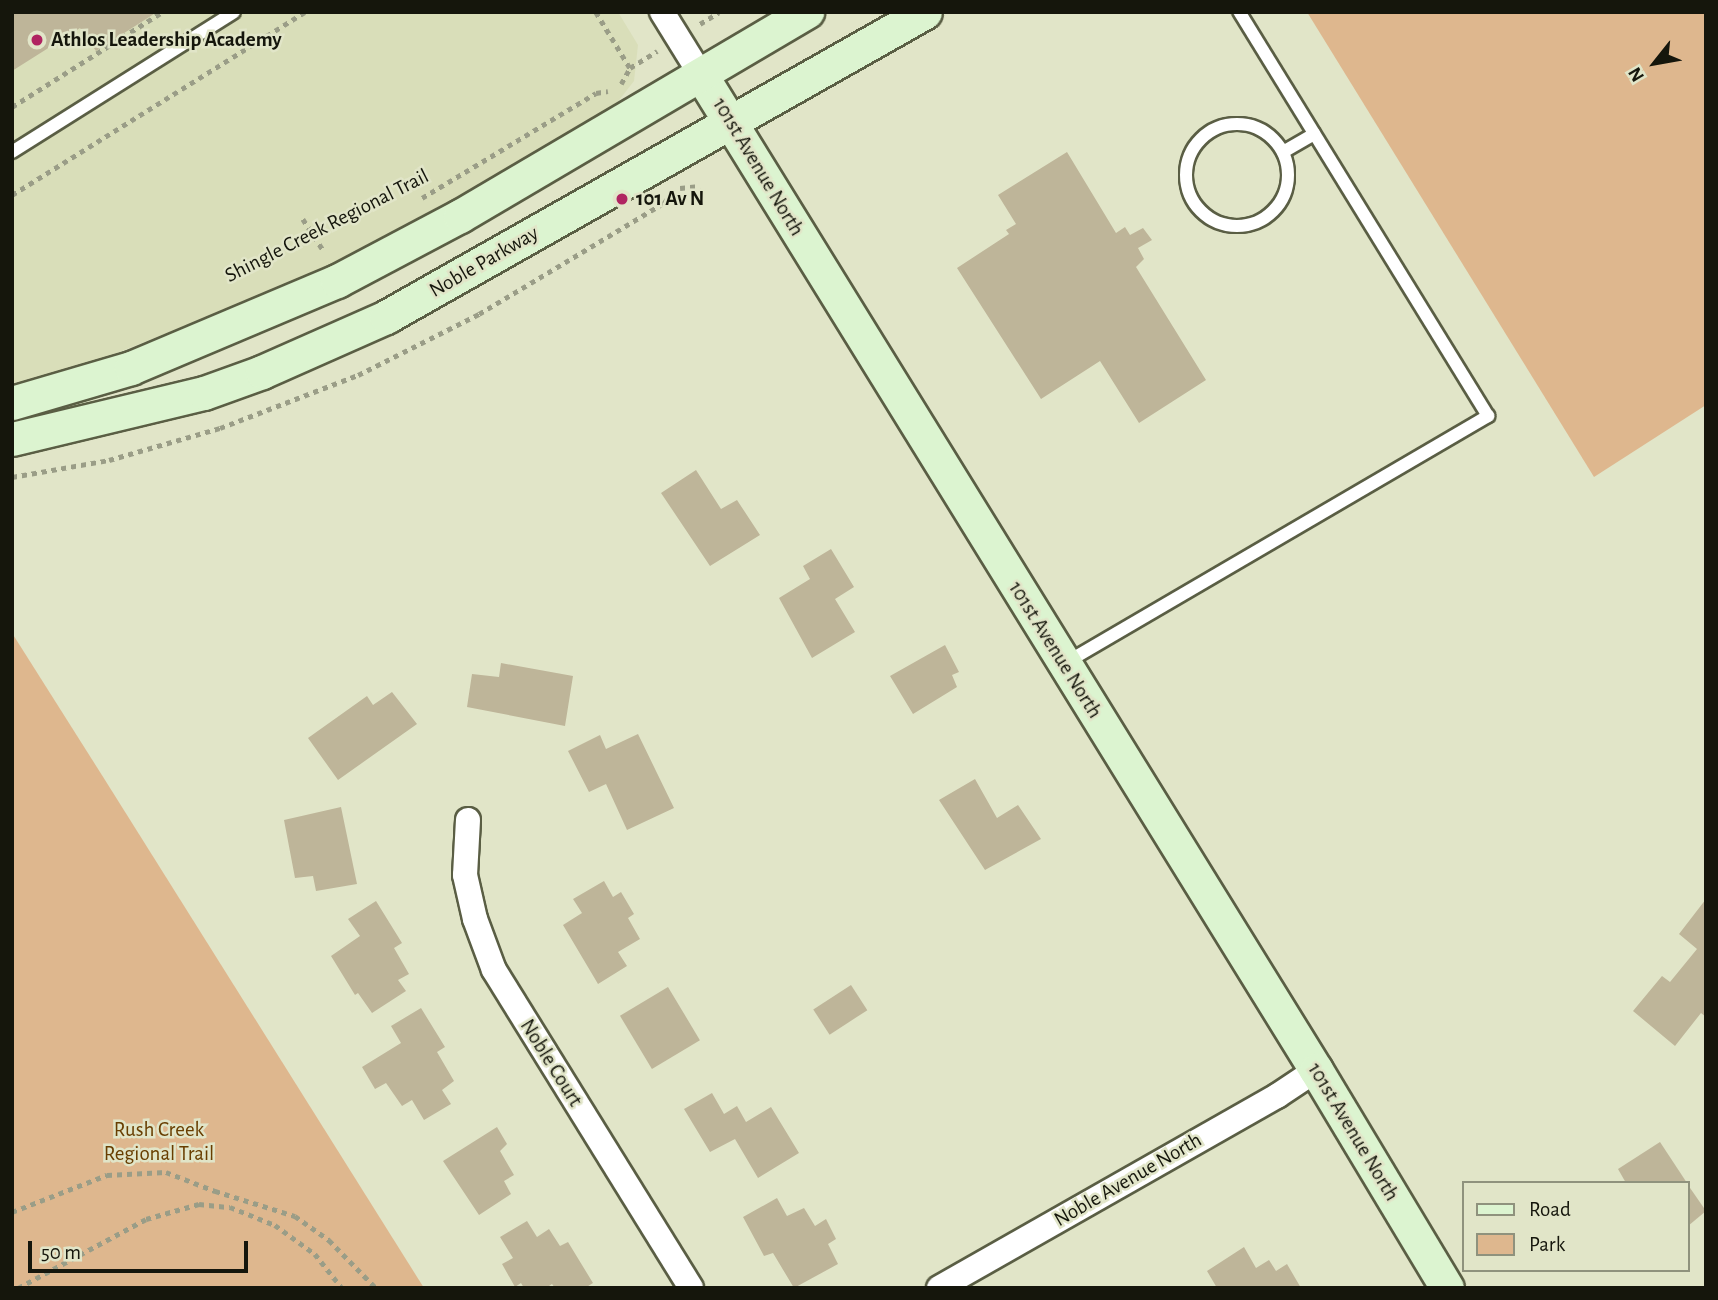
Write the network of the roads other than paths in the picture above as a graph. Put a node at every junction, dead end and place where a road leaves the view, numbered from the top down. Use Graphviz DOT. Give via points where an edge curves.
graph roads {
  1 [pos="234,12"];
  2 [pos="662,12"];
  3 [pos="807,12"];
  4 [pos="925,12"];
  5 [pos="1239,12"];
  6 [pos="701,75"];
  7 [pos="731,122"];
  8 [pos="1314,134"];
  9 [pos="12,152"];
  10 [pos="1283,152"];
  11 [pos="12,403"];
  12 [pos="12,439"];
  13 [pos="1063,664"];
  14 [pos="468,820"];
  15 [pos="1316,1070"];
  16 [pos="691,1288"];
  17 [pos="939,1288"];
  18 [pos="1447,1288"];
  1 -- 9 [label="lane"];
  2 -- 6 [label="street, 101st Avenue North"];
  3 -- 6 [label="main road"];
  4 -- 7 [label="main road, Noble Parkway"];
  5 -- 8 [label="lane"];
  6 -- 7 [label="main road, 101st Avenue North"];
  6 -- 11 [label="main road" via="460,216 337,281 131,368"];
  7 -- 12 [label="main road, Noble Parkway" via="426,295 337,339 204,393"];
  7 -- 13 [label="main road, 101st Avenue North"];
  8 -- 10 [label="lane"];
  8 -- 13 [label="lane" via="1488,416"];
  10 -- 10 [label="lane" via="1286,188 1266,217 1235,226 1205,214 1194,202 1186,171 1190,155 1212,131 1243,124 1260,129"];
  13 -- 15 [label="main road, 101st Avenue North"];
  14 -- 16 [label="street, Noble Court" via="465,875 494,970"];
  15 -- 17 [label="street, Noble Avenue North"];
  15 -- 18 [label="main road, 101st Avenue North"];
}
